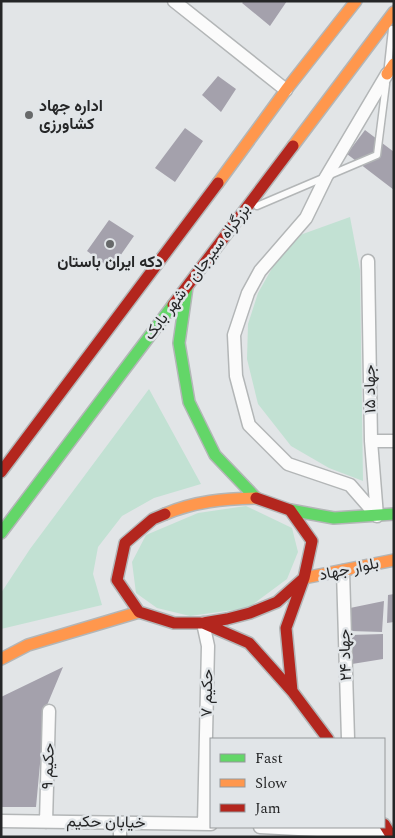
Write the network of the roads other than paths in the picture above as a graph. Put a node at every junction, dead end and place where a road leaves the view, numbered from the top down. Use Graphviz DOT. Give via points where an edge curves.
graph roads {
  1 [pos="174,1"];
  2 [pos="356,1"];
  3 [pos="394,12"];
  4 [pos="390,69"];
  5 [pos="286,90"];
  6 [pos="326,177"];
  7 [pos="242,212"];
  8 [pos="368,261"];
  9 [pos="188,285"];
  10 [pos="371,441"];
  11 [pos="394,441"];
  12 [pos="1,472"];
  13 [pos="256,498"];
  14 [pos="290,510"];
  15 [pos="394,514"];
  16 [pos="377,516"];
  17 [pos="1,533"];
  18 [pos="394,560"];
  19 [pos="343,571"];
  20 [pos="304,578"];
  21 [pos="139,612"];
  22 [pos="203,623"];
  23 [pos="1,659"];
  24 [pos="292,691"];
  25 [pos="49,711"];
  26 [pos="327,738"];
  27 [pos="348,738"];
  28 [pos="1,821"];
  29 [pos="46,822"];
  30 [pos="120,823"];
  31 [pos="208,824"];
  32 [pos="282,828"];
  33 [pos="390,833"];
  34 [pos="120,837"];
  1 -- 5 [label="street"];
  2 -- 5 [label="main road"];
  3 -- 4 [label="lane"];
  3 -- 7 [label="main road, بزرگراه سیرجان - شهر بابک"];
  4 -- 6 [label="street"];
  4 -- 6 [label="lane" via="377,155"];
  5 -- 12 [label="main road"];
  6 -- 7 [label="lane"];
  6 -- 16 [label="street" via="306,218 260,272 248,293 234,335 236,376 249,424 288,464 350,485"];
  7 -- 9 [label="main road, بزرگراه سیرجان - شهر بابک"];
  8 -- 10 [label="street, جهاد ۱۵"];
  9 -- 13 [label="main road" via="179,344 189,402 215,456"];
  9 -- 17 [label="main road, بزرگراه سیرجان - شهر بابک"];
  10 -- 11 [label="street"];
  10 -- 16 [label="street, جهاد ۱۵"];
  13 -- 14 [label="main road"];
  13 -- 21 [label="main road" via="227,498 180,508 153,519 125,543 117,580"];
  14 -- 16 [label="main road" via="334,518"];
  14 -- 20 [label="main road" via="312,541"];
  15 -- 16 [label="main road"];
  18 -- 19 [label="main road, بلوار جهاد"];
  19 -- 20 [label="main road, بلوار جهاد"];
  19 -- 27 [label="street, جهاد ۲۴"];
  20 -- 22 [label="main road" via="277,602 250,613"];
  20 -- 24 [label="main road" via="286,628"];
  21 -- 22 [label="main road" via="174,623"];
  21 -- 23 [label="main road" via="28,644"];
  22 -- 24 [label="main road" via="249,643"];
  22 -- 31 [label="street, حکیم ۷" via="208,646"];
  24 -- 26 [label="main road"];
  25 -- 29 [label="street, حکیم ۹"];
  28 -- 29 [label="street, خیابان حکیم"];
  29 -- 30 [label="street, خیابان حکیم"];
  30 -- 31 [label="street, خیابان حکیم"];
  30 -- 34 [label="street"];
  32 -- 33 [label="street"];
}
